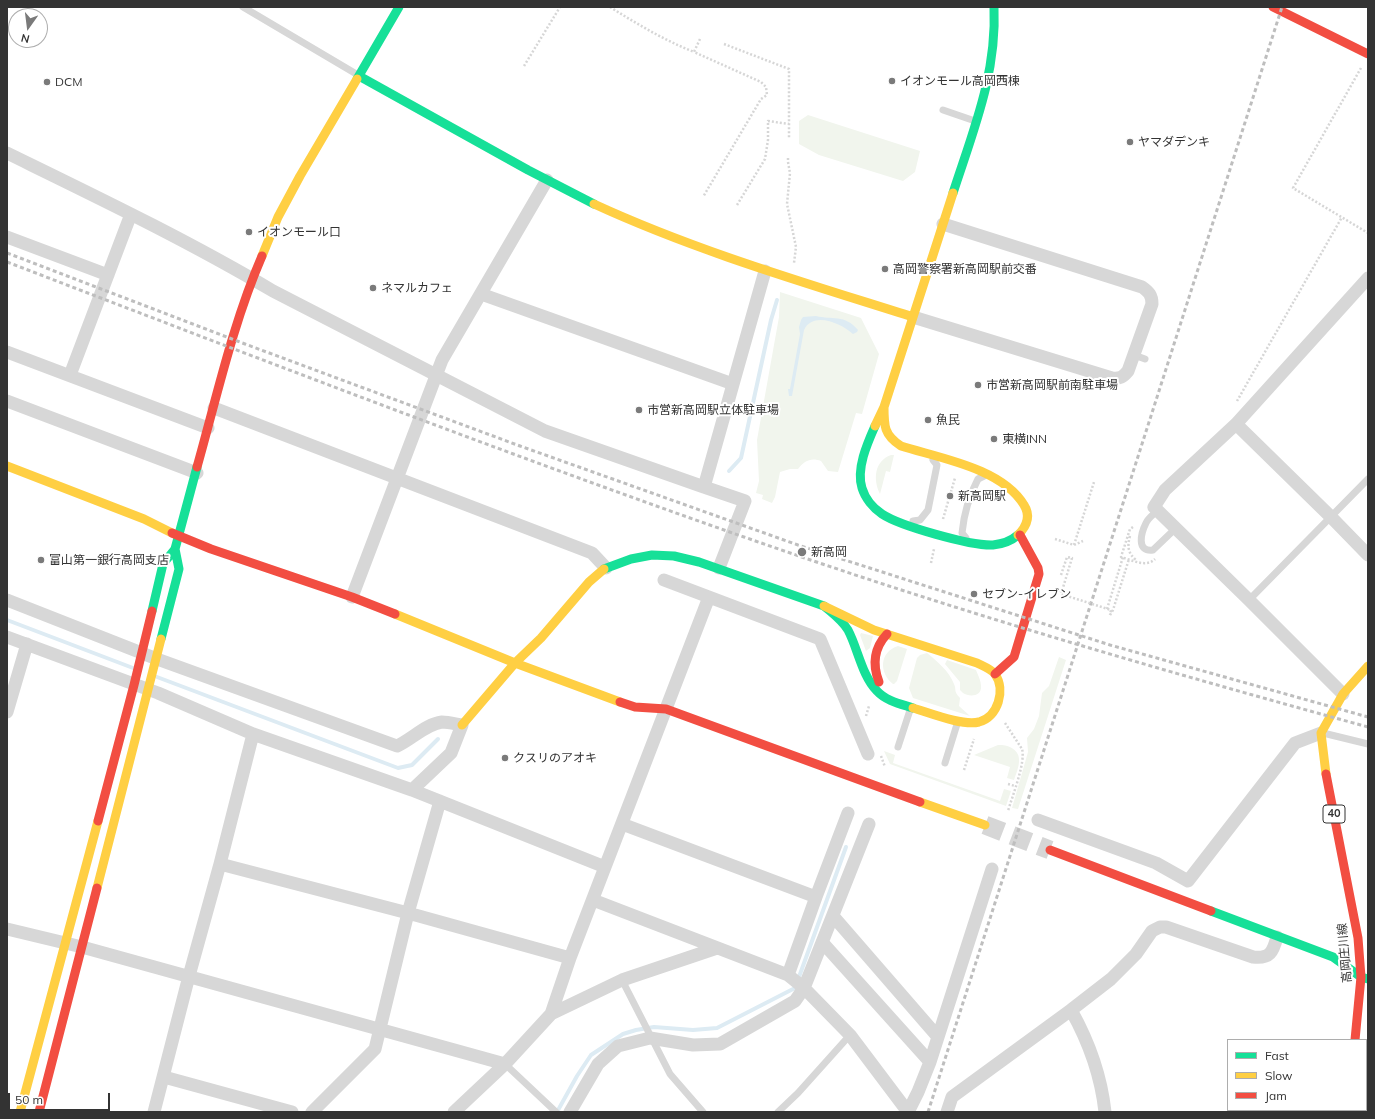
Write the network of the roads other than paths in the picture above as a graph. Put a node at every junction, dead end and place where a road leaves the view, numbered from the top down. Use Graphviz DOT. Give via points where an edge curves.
graph roads {
  1 [pos="243,7"];
  2 [pos="399,7"];
  3 [pos="994,7"];
  4 [pos="1274,7"];
  5 [pos="1366,58"];
  6 [pos="360,76"];
  7 [pos="943,110"];
  8 [pos="976,121"];
  9 [pos="7,153"];
  10 [pos="547,180"];
  11 [pos="131,214"];
  12 [pos="944,224"];
  13 [pos="7,237"];
  14 [pos="765,271"];
  15 [pos="108,275"];
  16 [pos="252,278"];
  17 [pos="1368,278"];
  18 [pos="481,294"];
  19 [pos="913,317"];
  20 [pos="7,352"];
  21 [pos="437,374"];
  22 [pos="70,375"];
  23 [pos="733,384"];
  24 [pos="7,401"];
  25 [pos="884,407"];
  26 [pos="214,408"];
  27 [pos="1236,424"];
  28 [pos="208,428"];
  29 [pos="901,446"];
  30 [pos="888,449"];
  31 [pos="929,455"];
  32 [pos="872,461"];
  33 [pos="7,466"];
  34 [pos="196,473"];
  35 [pos="990,474"];
  36 [pos="396,477"];
  37 [pos="1368,479"];
  38 [pos="704,487"];
  39 [pos="867,498"];
  40 [pos="1157,510"];
  41 [pos="1331,517"];
  42 [pos="904,523"];
  43 [pos="1176,528"];
  44 [pos="1020,535"];
  45 [pos="179,536"];
  46 [pos="969,542"];
  47 [pos="175,549"];
  48 [pos="1368,555"];
  49 [pos="606,568"];
  50 [pos="719,568"];
  51 [pos="664,580"];
  52 [pos="352,597"];
  53 [pos="709,597"];
  54 [pos="7,600"];
  55 [pos="1249,600"];
  56 [pos="824,606"];
  57 [pos="887,634"];
  58 [pos="7,637"];
  59 [pos="28,644"];
  60 [pos="141,657"];
  61 [pos="156,662"];
  62 [pos="515,663"];
  63 [pos="1368,666"];
  64 [pos="995,674"];
  65 [pos="135,682"];
  66 [pos="150,686"];
  67 [pos="1343,694"];
  68 [pos="893,701"];
  69 [pos="911,707"];
  70 [pos="666,709"];
  71 [pos="7,712"];
  72 [pos="958,721"];
  73 [pos="462,725"];
  74 [pos="1321,732"];
  75 [pos="253,734"];
  76 [pos="1368,744"];
  77 [pos="898,747"];
  78 [pos="868,754"];
  79 [pos="945,763"];
  80 [pos="412,790"];
  81 [pos="440,801"];
  82 [pos="848,813"];
  83 [pos="1038,820"];
  84 [pos="622,824"];
  85 [pos="869,824"];
  86 [pos="985,825"];
  87 [pos="1050,850"];
  88 [pos="220,864"];
  89 [pos="605,867"];
  90 [pos="992,869"];
  91 [pos="816,897"];
  92 [pos="593,900"];
  93 [pos="408,914"];
  94 [pos="833,916"];
  95 [pos="7,929"];
  96 [pos="1278,937"];
  97 [pos="1363,937"];
  98 [pos="64,942"];
  99 [pos="822,942"];
  100 [pos="82,947"];
  101 [pos="717,948"];
  102 [pos="570,958"];
  103 [pos="189,976"];
  104 [pos="789,976"];
  105 [pos="1365,978"];
  106 [pos="622,980"];
  107 [pos="804,988"];
  108 [pos="1071,1010"];
  109 [pos="551,1014"];
  110 [pos="380,1029"];
  111 [pos="850,1035"];
  112 [pos="938,1037"];
  113 [pos="650,1038"];
  114 [pos="1356,1039"];
  115 [pos="930,1062"];
  116 [pos="505,1064"];
  117 [pos="164,1077"];
  118 [pos="20,1112"];
  119 [pos="39,1112"];
  120 [pos="154,1112"];
  121 [pos="292,1112"];
  122 [pos="312,1112"];
  123 [pos="454,1112"];
  124 [pos="556,1112"];
  125 [pos="570,1112"];
  126 [pos="703,1112"];
  127 [pos="778,1112"];
  128 [pos="908,1112"];
  129 [pos="947,1112"];
  130 [pos="1105,1112"];
  1 -- 6 [label="lane"];
  2 -- 6 [label="street"];
  3 -- 8 [label="street" via="995,44 992,68"];
  4 -- 5 [label="street"];
  6 -- 10 [label="street"];
  6 -- 16 [label="street" via="278,217"];
  7 -- 8 [label="lane"];
  8 -- 12 [label="street"];
  9 -- 11 [label="street"];
  10 -- 14 [label="street" via="602,208 664,234"];
  10 -- 18 [label="street"];
  11 -- 15 [label="street"];
  11 -- 16 [label="street"];
  12 -- 19 [label="street"];
  12 -- 19 [label="street" via="1149,291 1152,304 1139,357 1124,376 1119,379 1112,378"];
  13 -- 15 [label="street"];
  14 -- 19 [label="street"];
  14 -- 23 [label="street"];
  15 -- 22 [label="street"];
  16 -- 21 [label="street"];
  16 -- 26 [label="street"];
  17 -- 27 [label="street"];
  18 -- 21 [label="street" via="442,360"];
  18 -- 23 [label="street"];
  19 -- 25 [label="street"];
  20 -- 22 [label="street"];
  21 -- 36 [label="street"];
  21 -- 38 [label="street" via="545,431"];
  22 -- 28 [label="street"];
  23 -- 38 [label="street"];
  24 -- 34 [label="street"];
  25 -- 29 [label="street" via="884,427 891,440"];
  25 -- 39 [label="street" via="866,449 860,474 861,486"];
  26 -- 28 [label="street"];
  26 -- 36 [label="street"];
  27 -- 40 [label="street" via="1165,490 1154,507"];
  27 -- 41 [label="street"];
  28 -- 34 [label="street"];
  29 -- 30 [label="street"];
  29 -- 31 [label="street"];
  31 -- 35 [label="street"];
  31 -- 42 [label="lane" via="937,465 928,510 920,520"];
  32 -- 39 [label="street" via="867,480"];
  33 -- 45 [label="street" via="144,519"];
  34 -- 45 [label="street"];
  35 -- 44 [label="street" via="1012,491 1026,508 1028,518"];
  35 -- 46 [label="lane" via="978,479 970,494 963,518 962,533"];
  36 -- 49 [label="street" via="592,553"];
  36 -- 52 [label="street"];
  37 -- 41 [label="lane"];
  38 -- 50 [label="street" via="745,502"];
  39 -- 42 [label="street" via="884,516"];
  40 -- 43 [label="street"];
  40 -- 43 [label="lane" via="1146,522 1140,540 1142,546 1154,550"];
  41 -- 48 [label="street"];
  41 -- 55 [label="lane"];
  42 -- 46 [label="street"];
  43 -- 55 [label="street"];
  44 -- 46 [label="street" via="1000,544"];
  44 -- 64 [label="street" via="1039,574 1014,657"];
  45 -- 47 [label="street"];
  45 -- 52 [label="street"];
  47 -- 60 [label="street" via="163,564"];
  47 -- 61 [label="street" via="180,569"];
  49 -- 50 [label="street" via="631,559 674,556"];
  49 -- 62 [label="street" via="589,582 541,638"];
  50 -- 56 [label="street"];
  51 -- 53 [label="street"];
  52 -- 62 [label="street"];
  53 -- 70 [label="street"];
  53 -- 78 [label="street" via="820,639"];
  54 -- 60 [label="street"];
  55 -- 67 [label="street"];
  56 -- 57 [label="street"];
  56 -- 68 [label="street" via="849,632 879,694"];
  57 -- 64 [label="street" via="977,663"];
  57 -- 68 [label="street" via="876,653 875,671 885,693"];
  58 -- 59 [label="street"];
  59 -- 65 [label="street"];
  59 -- 71 [label="street"];
  60 -- 61 [label="street"];
  60 -- 65 [label="street"];
  61 -- 66 [label="street"];
  61 -- 73 [label="street" via="397,746 432,725 444,722"];
  62 -- 70 [label="street" via="635,707"];
  62 -- 73 [label="street"];
  63 -- 67 [label="street"];
  64 -- 72 [label="street" via="1000,692 1000,702 996,710 980,722"];
  65 -- 66 [label="street"];
  65 -- 98 [label="street"];
  66 -- 75 [label="street"];
  66 -- 100 [label="street"];
  67 -- 74 [label="street"];
  68 -- 69 [label="street"];
  69 -- 72 [label="street"];
  69 -- 77 [label="lane"];
  70 -- 84 [label="street"];
  70 -- 86 [label="street"];
  72 -- 79 [label="lane"];
  73 -- 80 [label="street" via="451,753"];
  74 -- 76 [label="lane"];
  74 -- 83 [label="street" via="1295,743 1188,881 1156,863"];
  74 -- 97 [label="street, 高岡庄川線 / 40" via="1324,763"];
  75 -- 80 [label="street"];
  75 -- 88 [label="street"];
  80 -- 81 [label="street"];
  81 -- 89 [label="street"];
  81 -- 93 [label="street"];
  82 -- 91 [label="street"];
  84 -- 89 [label="street"];
  84 -- 91 [label="street"];
  85 -- 94 [label="street"];
  87 -- 96 [label="street"];
  88 -- 93 [label="street"];
  88 -- 103 [label="street"];
  89 -- 92 [label="street"];
  90 -- 112 [label="street"];
  91 -- 104 [label="street"];
  92 -- 101 [label="street"];
  92 -- 102 [label="street"];
  93 -- 102 [label="street"];
  93 -- 110 [label="street"];
  94 -- 99 [label="street"];
  94 -- 112 [label="street"];
  95 -- 98 [label="street"];
  96 -- 105 [label="street" via="1333,957"];
  96 -- 108 [label="street" via="1270,954 1261,958 1160,927 1152,931 1136,954 1111,979"];
  97 -- 105 [label="street, 高岡庄川線 / 40"];
  98 -- 100 [label="street"];
  98 -- 118 [label="street"];
  99 -- 107 [label="street"];
  99 -- 115 [label="street"];
  100 -- 103 [label="street"];
  100 -- 119 [label="street"];
  101 -- 104 [label="street"];
  101 -- 106 [label="street"];
  102 -- 109 [label="street"];
  103 -- 110 [label="street"];
  103 -- 117 [label="street"];
  104 -- 107 [label="street"];
  105 -- 114 [label="street, 高岡庄川線 / 40"];
  106 -- 109 [label="street"];
  106 -- 113 [label="lane"];
  107 -- 111 [label="street"];
  107 -- 113 [label="street" via="795,1001 720,1044 693,1045"];
  108 -- 129 [label="street" via="952,1097"];
  108 -- 130 [label="street" via="1084,1032 1096,1066"];
  109 -- 116 [label="street"];
  110 -- 116 [label="street"];
  110 -- 122 [label="street" via="375,1048"];
  111 -- 127 [label="lane"];
  111 -- 128 [label="street"];
  112 -- 115 [label="street"];
  113 -- 125 [label="street" via="618,1046 598,1064"];
  113 -- 126 [label="lane" via="670,1074"];
  115 -- 128 [label="street"];
  116 -- 123 [label="street"];
  116 -- 124 [label="lane"];
  117 -- 120 [label="street"];
  117 -- 121 [label="street"];
}
